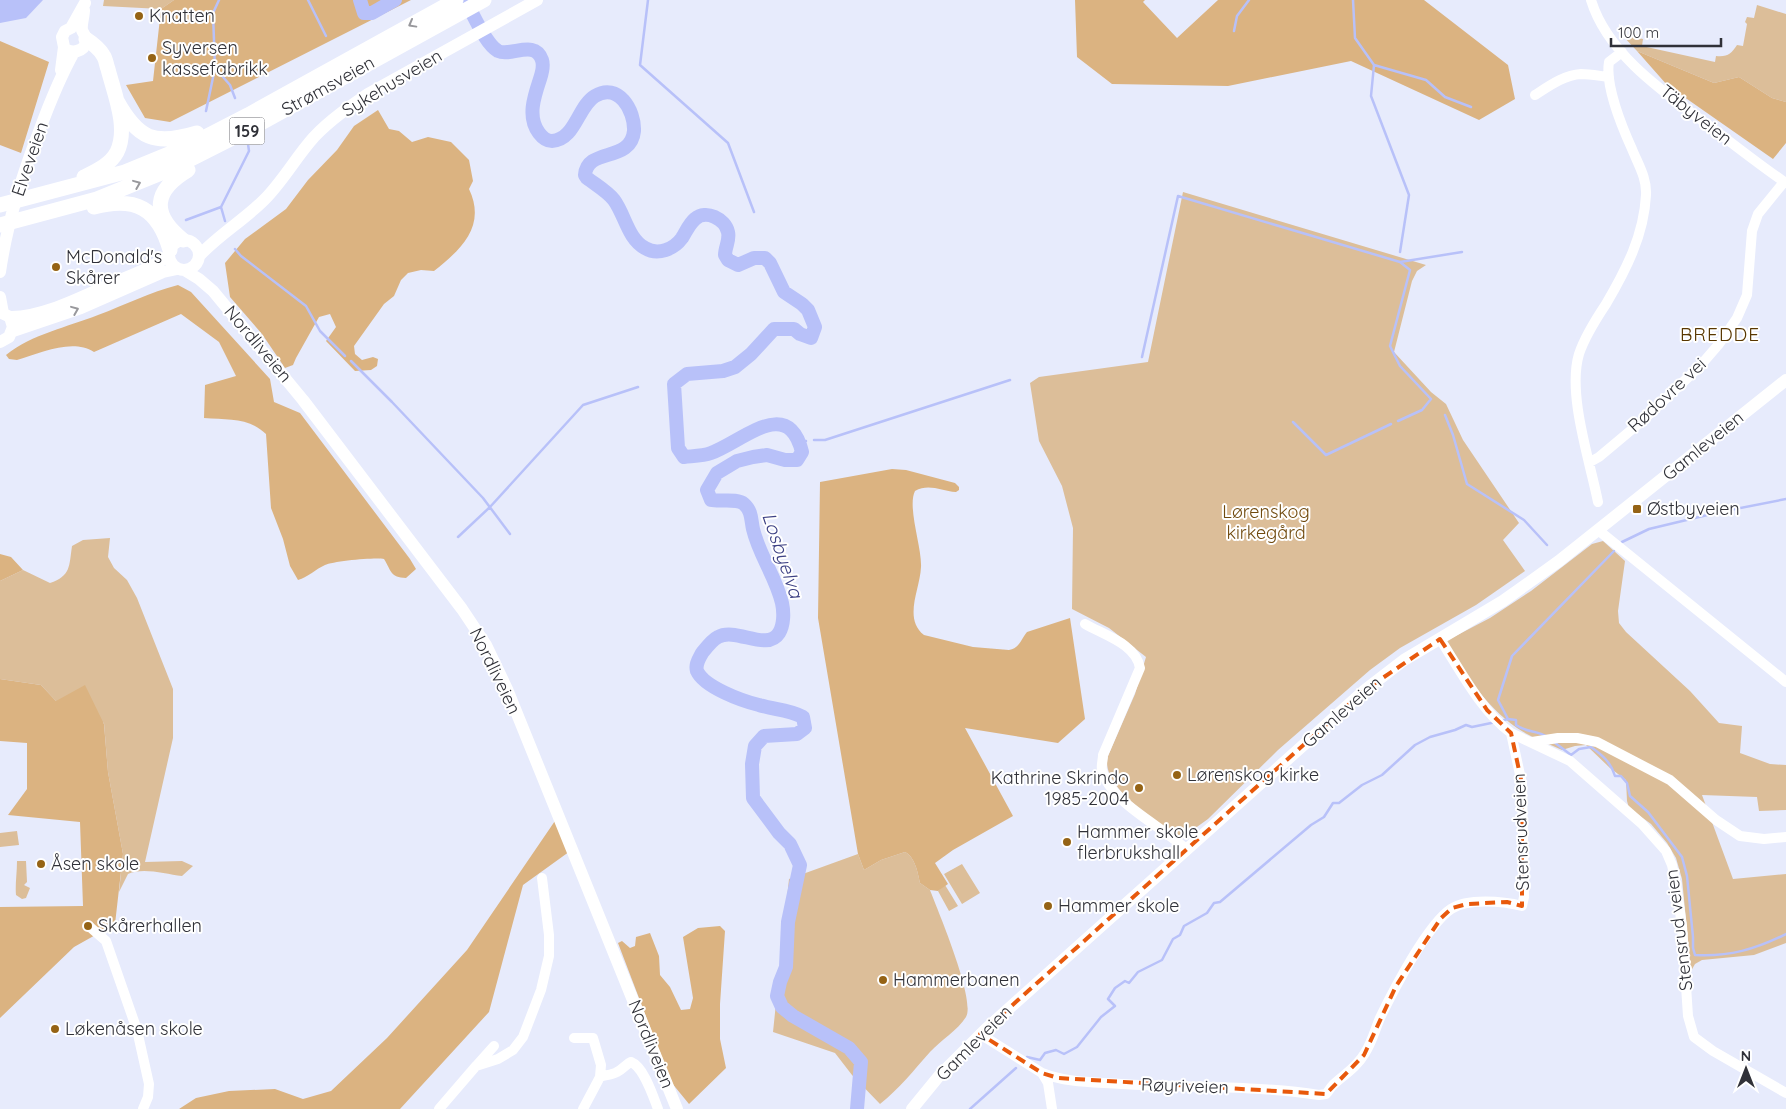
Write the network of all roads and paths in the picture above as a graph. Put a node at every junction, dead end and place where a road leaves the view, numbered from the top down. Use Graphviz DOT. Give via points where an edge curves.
graph roads {
  1 [pos="537,0"];
  2 [pos="1591,0"];
  3 [pos="85,1"];
  4 [pos="482,1"];
  5 [pos="455,6"];
  6 [pos="419,36"];
  7 [pos="77,41"];
  8 [pos="373,46"];
  9 [pos="1622,52"];
  10 [pos="1609,77"];
  11 [pos="1535,95"];
  12 [pos="117,101"];
  13 [pos="1785,182"];
  14 [pos="58,191"];
  15 [pos="0,205"];
  16 [pos="0,225"];
  17 [pos="0,231"];
  18 [pos="224,232"];
  19 [pos="186,240"];
  20 [pos="170,252"];
  21 [pos="199,258"];
  22 [pos="182,270"];
  23 [pos="0,272"];
  24 [pos="213,291"];
  25 [pos="0,296"];
  26 [pos="4,314"];
  27 [pos="13,331"];
  28 [pos="0,342"];
  29 [pos="1786,380"];
  30 [pos="1590,462"];
  31 [pos="1598,502"];
  32 [pos="1598,530"];
  33 [pos="1085,624"];
  34 [pos="1440,639"];
  35 [pos="1786,682"];
  36 [pos="1511,733"];
  37 [pos="1530,742"];
  38 [pos="1786,837"];
  39 [pos="1187,850"];
  40 [pos="542,878"];
  41 [pos="90,927"];
  42 [pos="980,1034"];
  43 [pos="574,1038"];
  44 [pos="494,1046"];
  45 [pos="476,1066"];
  46 [pos="1042,1073"];
  47 [pos="600,1077"];
  48 [pos="1328,1092"];
  49 [pos="1786,1093"];
  50 [pos="143,1109"];
  51 [pos="439,1109"];
  52 [pos="583,1109"];
  53 [pos="658,1109"];
  54 [pos="677,1109"];
  55 [pos="912,1109"];
  56 [pos="1052,1109"];
  1 -- 18 [label="main road, Sykehusveien" via="368,94 340,113 313,139 264,200"];
  2 -- 9 [label="street, Täbyveien" via="1599,19"];
  3 -- 7 [label="main road, Elveveien"];
  4 -- 5 [label="highway, Strømsveien / 159"];
  5 -- 6 [label="highway, Strømsveien / 159"];
  5 -- 8 [label="highway, Strømsveien / 159, one-way"];
  16 -- 6 [label="highway, Strømsveien / 159, one-way" via="97,199 171,169 238,136"];
  6 -- 19 [label="highway" via="353,79 174,178 162,194 160,209 168,224"];
  7 -- 12 [label="highway" via="108,70"];
  7 -- 23 [label="main road, Elveveien" via="60,77 21,182"];
  8 -- 12 [label="highway" via="216,126 182,138 160,140 141,132 128,120"];
  8 -- 14 [label="highway, Strømsveien / 159" via="186,147 125,172"];
  9 -- 10 [label="street" via="1609,62"];
  9 -- 13 [label="street, Täbyveien" via="1668,95"];
  10 -- 11 [label="street" via="1569,76"];
  10 -- 30 [label="street" via="1623,130 1645,180 1646,196 1635,248 1579,353 1576,394"];
  12 -- 14 [label="highway" via="121,138 115,154 100,168"];
  13 -- 30 [label="street, Rødovre vei" via="1758,214 1752,231 1746,295 1737,318 1700,366 1642,421"];
  14 -- 15 [label="highway, Strømsveien / 159"];
  17 -- 20 [label="highway" via="98,206 125,203 139,206 154,216 164,232"];
  18 -- 19 [label="main road, Sykehusveien"];
  18 -- 21 [label="main road, Sykehusveien"];
  19 -- 20 [label="main road" via="175,243"];
  19 -- 21 [label="main road" via="195,244"];
  20 -- 22 [label="main road" via="172,265"];
  20 -- 26 [label="main road" via="152,266 77,299 21,317"];
  21 -- 22 [label="main road" via="195,266"];
  21 -- 24 [label="main road, Nordliveien"];
  22 -- 24 [label="main road, Nordliveien" via="199,278"];
  27 -- 22 [label="main road, one-way" via="66,314 162,272"];
  24 -- 54 [label="main road, Nordliveien" via="303,400 486,645 507,689"];
  25 -- 26 [label="main road"];
  26 -- 27 [label="main road" via="13,324"];
  27 -- 28 [label="main road" via="7,340"];
  29 -- 32 [label="main road, Gamleveien"];
  30 -- 31 [label="street"];
  32 -- 34 [label="main road, Gamleveien" via="1503,601"];
  32 -- 35 [label="street"];
  33 -- 39 [label="street" via="1126,646 1138,659 1140,668 1104,755 1102,770 1117,795"];
  34 -- 36 [label="street, Stensrud veien" via="1487,710"];
  34 -- 39 [label="main road, Gamleveien" via="1398,664 1365,690"];
  36 -- 37 [label="street, Stensrud veien"];
  36 -- 48 [label="street, Stensrudveien" via="1523,798 1522,906 1507,902 1467,904 1452,908 1440,918 1396,986 1364,1055"];
  37 -- 38 [label="street" via="1558,738 1597,742 1670,780 1740,836"];
  37 -- 49 [label="street, Stensrud veien" via="1570,761 1642,824 1666,851 1676,884 1688,1016 1694,1037 1712,1051"];
  39 -- 42 [label="main road, Gamleveien"];
  40 -- 45 [label="street" via="549,956 541,990 523,1037 513,1050"];
  41 -- 50 [label="street" via="106,941 137,1030 150,1084"];
  42 -- 46 [label="street, Røyriveien"];
  42 -- 55 [label="main road, Gamleveien"];
  43 -- 47 [label="street" via="593,1038"];
  44 -- 45 [label="street"];
  45 -- 51 [label="street"];
  46 -- 48 [label="street, Røyriveien" via="1072,1080 1142,1085 1319,1095"];
  46 -- 56 [label="street" via="1048,1083"];
  47 -- 52 [label="street"];
  47 -- 53 [label="street" via="635,1063"];
}
